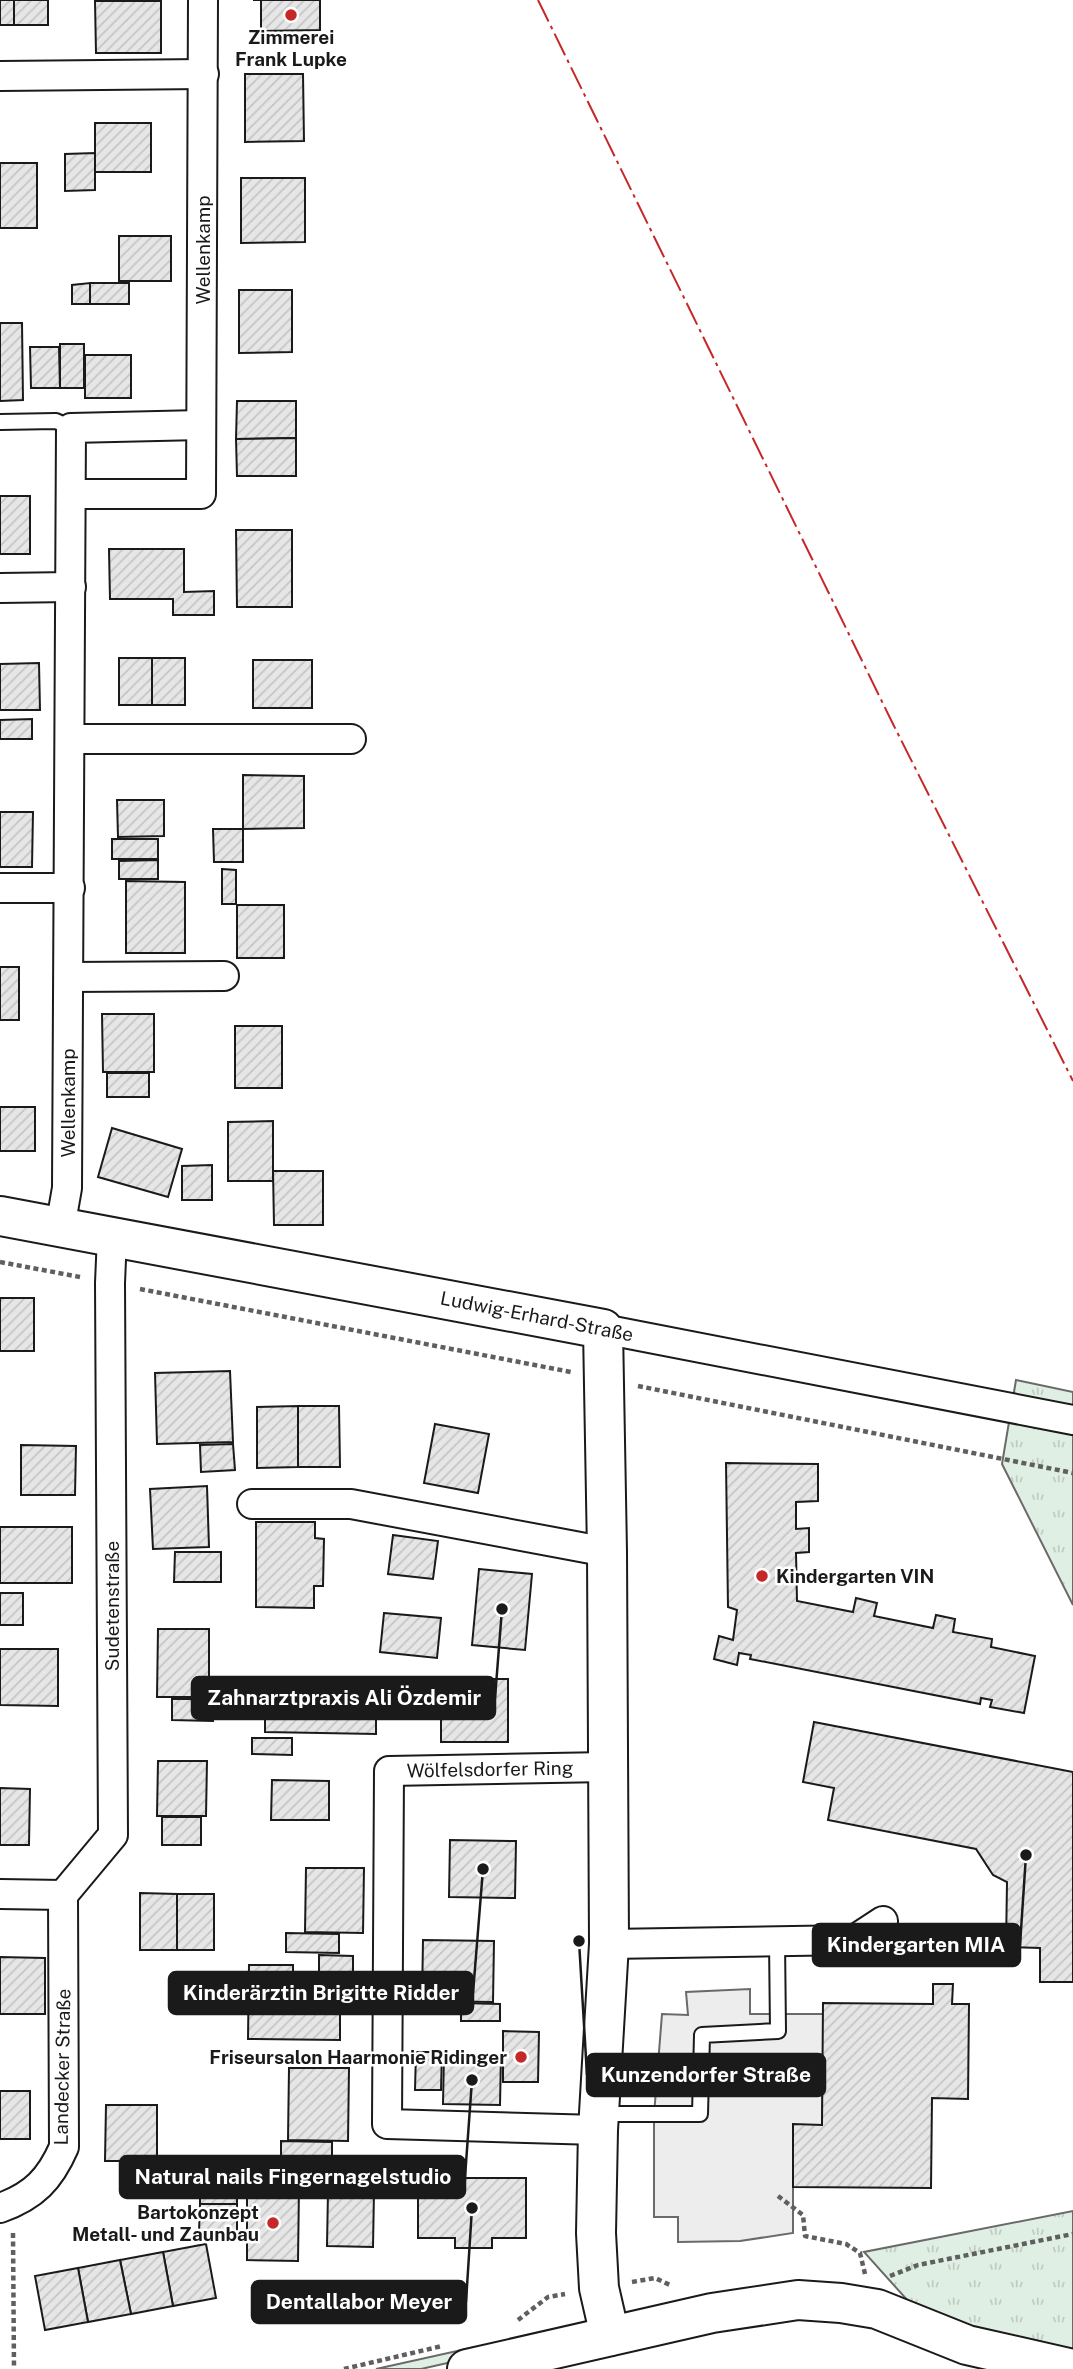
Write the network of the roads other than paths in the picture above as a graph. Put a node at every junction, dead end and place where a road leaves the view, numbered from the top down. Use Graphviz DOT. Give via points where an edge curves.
graph roads {
  1 [pos="203,0"];
  2 [pos="204,74"];
  3 [pos="0,75"];
  4 [pos="0,422"];
  5 [pos="201,425"];
  6 [pos="71,428"];
  7 [pos="72,494"];
  8 [pos="71,587"];
  9 [pos="0,588"];
  10 [pos="70,739"];
  11 [pos="351,740"];
  12 [pos="0,888"];
  13 [pos="69,888"];
  14 [pos="224,976"];
  15 [pos="69,977"];
  16 [pos="0,1216"];
  17 [pos="60,1228"];
  18 [pos="111,1236"];
  19 [pos="603,1329"];
  20 [pos="1073,1420"];
  21 [pos="252,1504"];
  22 [pos="607,1552"];
  23 [pos="608,1767"];
  24 [pos="0,1894"];
  25 [pos="64,1895"];
  26 [pos="883,1921"];
  27 [pos="777,1941"];
  28 [pos="609,1944"];
  29 [pos="598,2122"];
  30 [pos="6,2205"];
  31 [pos="610,2336"];
  32 [pos="970,2357"];
  33 [pos="467,2369"];
  34 [pos="998,2369"];
  35 [pos="1073,2369"];
  1 -- 2 [label="street, Wellenkamp"];
  2 -- 3 [label="street"];
  2 -- 5 [label="street, Wellenkamp"];
  4 -- 6 [label="lane" via="56,421"];
  5 -- 6 [label="street"];
  5 -- 7 [label="street, Wellenkamp" via="201,494"];
  6 -- 7 [label="street, Wellenkamp"];
  7 -- 8 [label="street, Wellenkamp"];
  8 -- 9 [label="street"];
  8 -- 10 [label="street, Wellenkamp"];
  10 -- 11 [label="street"];
  10 -- 13 [label="street, Wellenkamp"];
  12 -- 13 [label="street"];
  13 -- 15 [label="street, Wellenkamp"];
  14 -- 15 [label="street"];
  15 -- 17 [label="street, Wellenkamp" via="67,1188"];
  16 -- 17 [label="street, Ludwig-Erhard-Straße"];
  17 -- 18 [label="street, Ludwig-Erhard-Straße"];
  18 -- 19 [label="street, Ludwig-Erhard-Straße"];
  18 -- 25 [label="street, Sudetenstraße" via="113,1835"];
  19 -- 20 [label="street, Ludwig-Erhard-Straße"];
  19 -- 22 [label="street"];
  21 -- 22 [label="street" via="351,1504"];
  22 -- 23 [label="street"];
  23 -- 28 [label="street"];
  23 -- 29 [label="street, Wölfelsdorfer Ring" via="389,1771 387,2124"];
  24 -- 25 [label="street"];
  25 -- 30 [label="street, Landecker Straße" via="64,2147 54,2171 37,2188"];
  26 -- 27 [label="street" via="854,1940"];
  27 -- 28 [label="street"];
  27 -- 29 [label="lane" via="778,2031 702,2035 700,2115"];
  28 -- 29 [label="street"];
  29 -- 31 [label="street" via="599,2288"];
  31 -- 32 [label="street" via="798,2300 877,2309"];
  31 -- 33 [label="street"];
  32 -- 34 [label="street"];
  32 -- 35 [label="street"];
}
